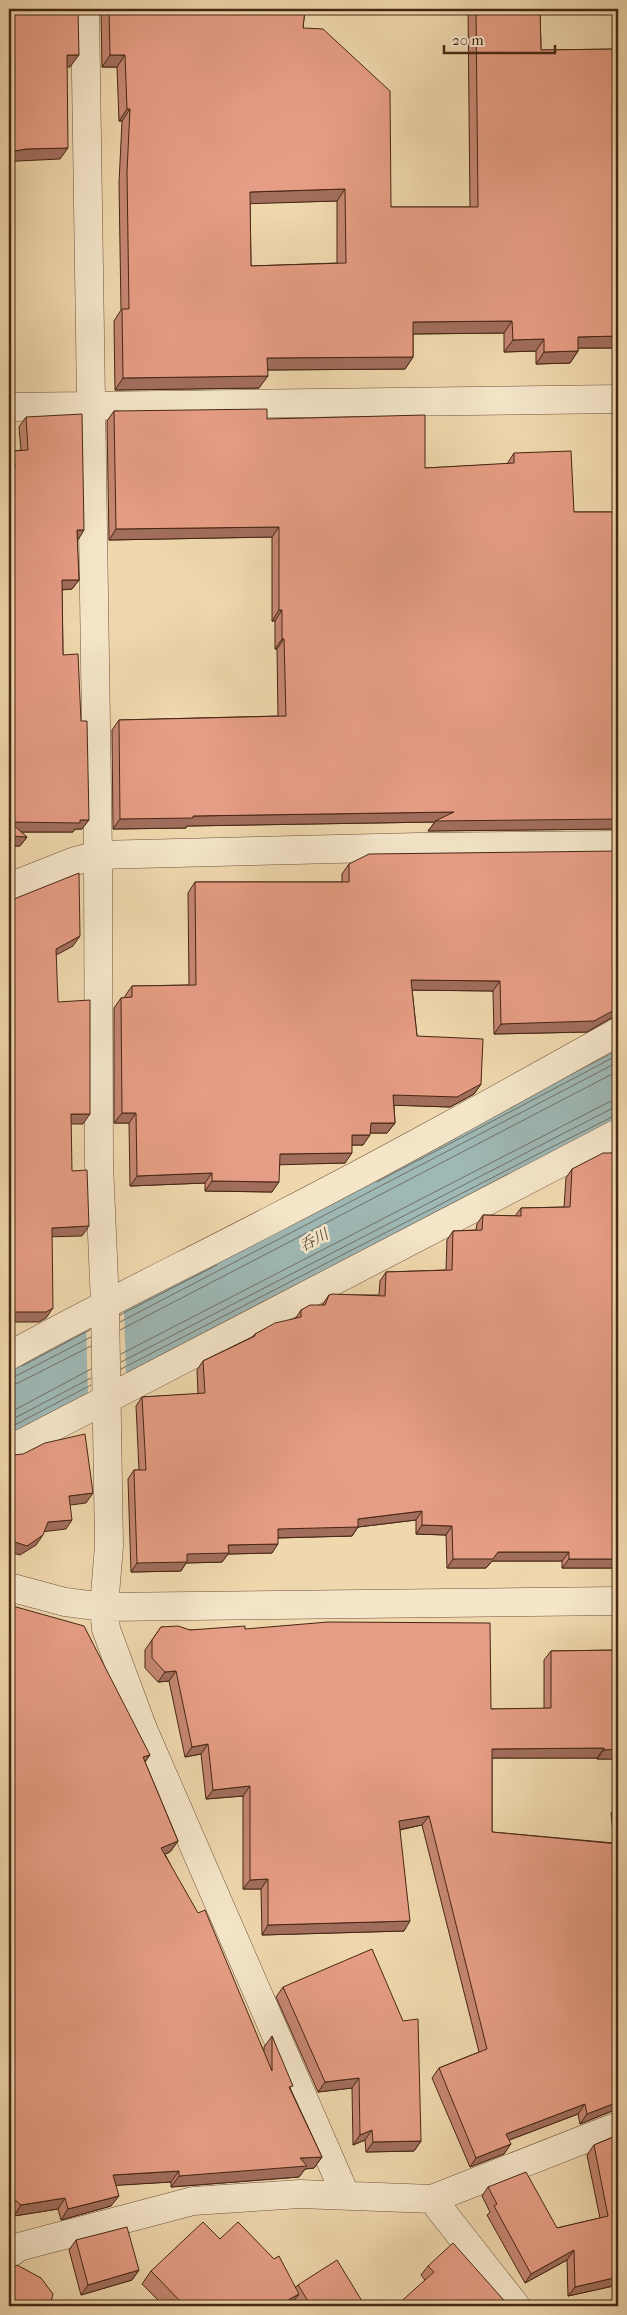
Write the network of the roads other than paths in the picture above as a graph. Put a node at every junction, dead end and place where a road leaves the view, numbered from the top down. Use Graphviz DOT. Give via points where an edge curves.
graph roads {
  1 [pos="85,9"];
  2 [pos="618,399"];
  3 [pos="92,406"];
  4 [pos="9,408"];
  5 [pos="618,845"];
  6 [pos="98,855"];
  7 [pos="9,887"];
  8 [pos="618,1032"];
  9 [pos="618,1133"];
  10 [pos="104,1309"];
  11 [pos="9,1356"];
  12 [pos="106,1395"];
  13 [pos="9,1450"];
  14 [pos="9,1587"];
  15 [pos="618,1601"];
  16 [pos="104,1607"];
  17 [pos="618,2126"];
  18 [pos="345,2194"];
  19 [pos="432,2200"];
  20 [pos="9,2254"];
  21 [pos="516,2306"];
  1 -- 3 [label="street"];
  2 -- 3 [label="street"];
  3 -- 4 [label="street"];
  3 -- 6 [label="street"];
  5 -- 6 [label="street"];
  6 -- 7 [label="street"];
  6 -- 10 [label="street" via="99,1164"];
  8 -- 10 [label="street" via="416,1144"];
  9 -- 12 [label="street"];
  10 -- 11 [label="street"];
  10 -- 12 [label="street"];
  12 -- 13 [label="street"];
  12 -- 16 [label="street" via="109,1546"];
  14 -- 16 [label="street" via="65,1602"];
  15 -- 16 [label="street"];
  16 -- 18 [label="street" via="106,1629 129,1695"];
  17 -- 19 [label="street"];
  18 -- 19 [label="street"];
  18 -- 20 [label="street" via="193,2201 30,2244"];
  19 -- 21 [label="street"];
}
